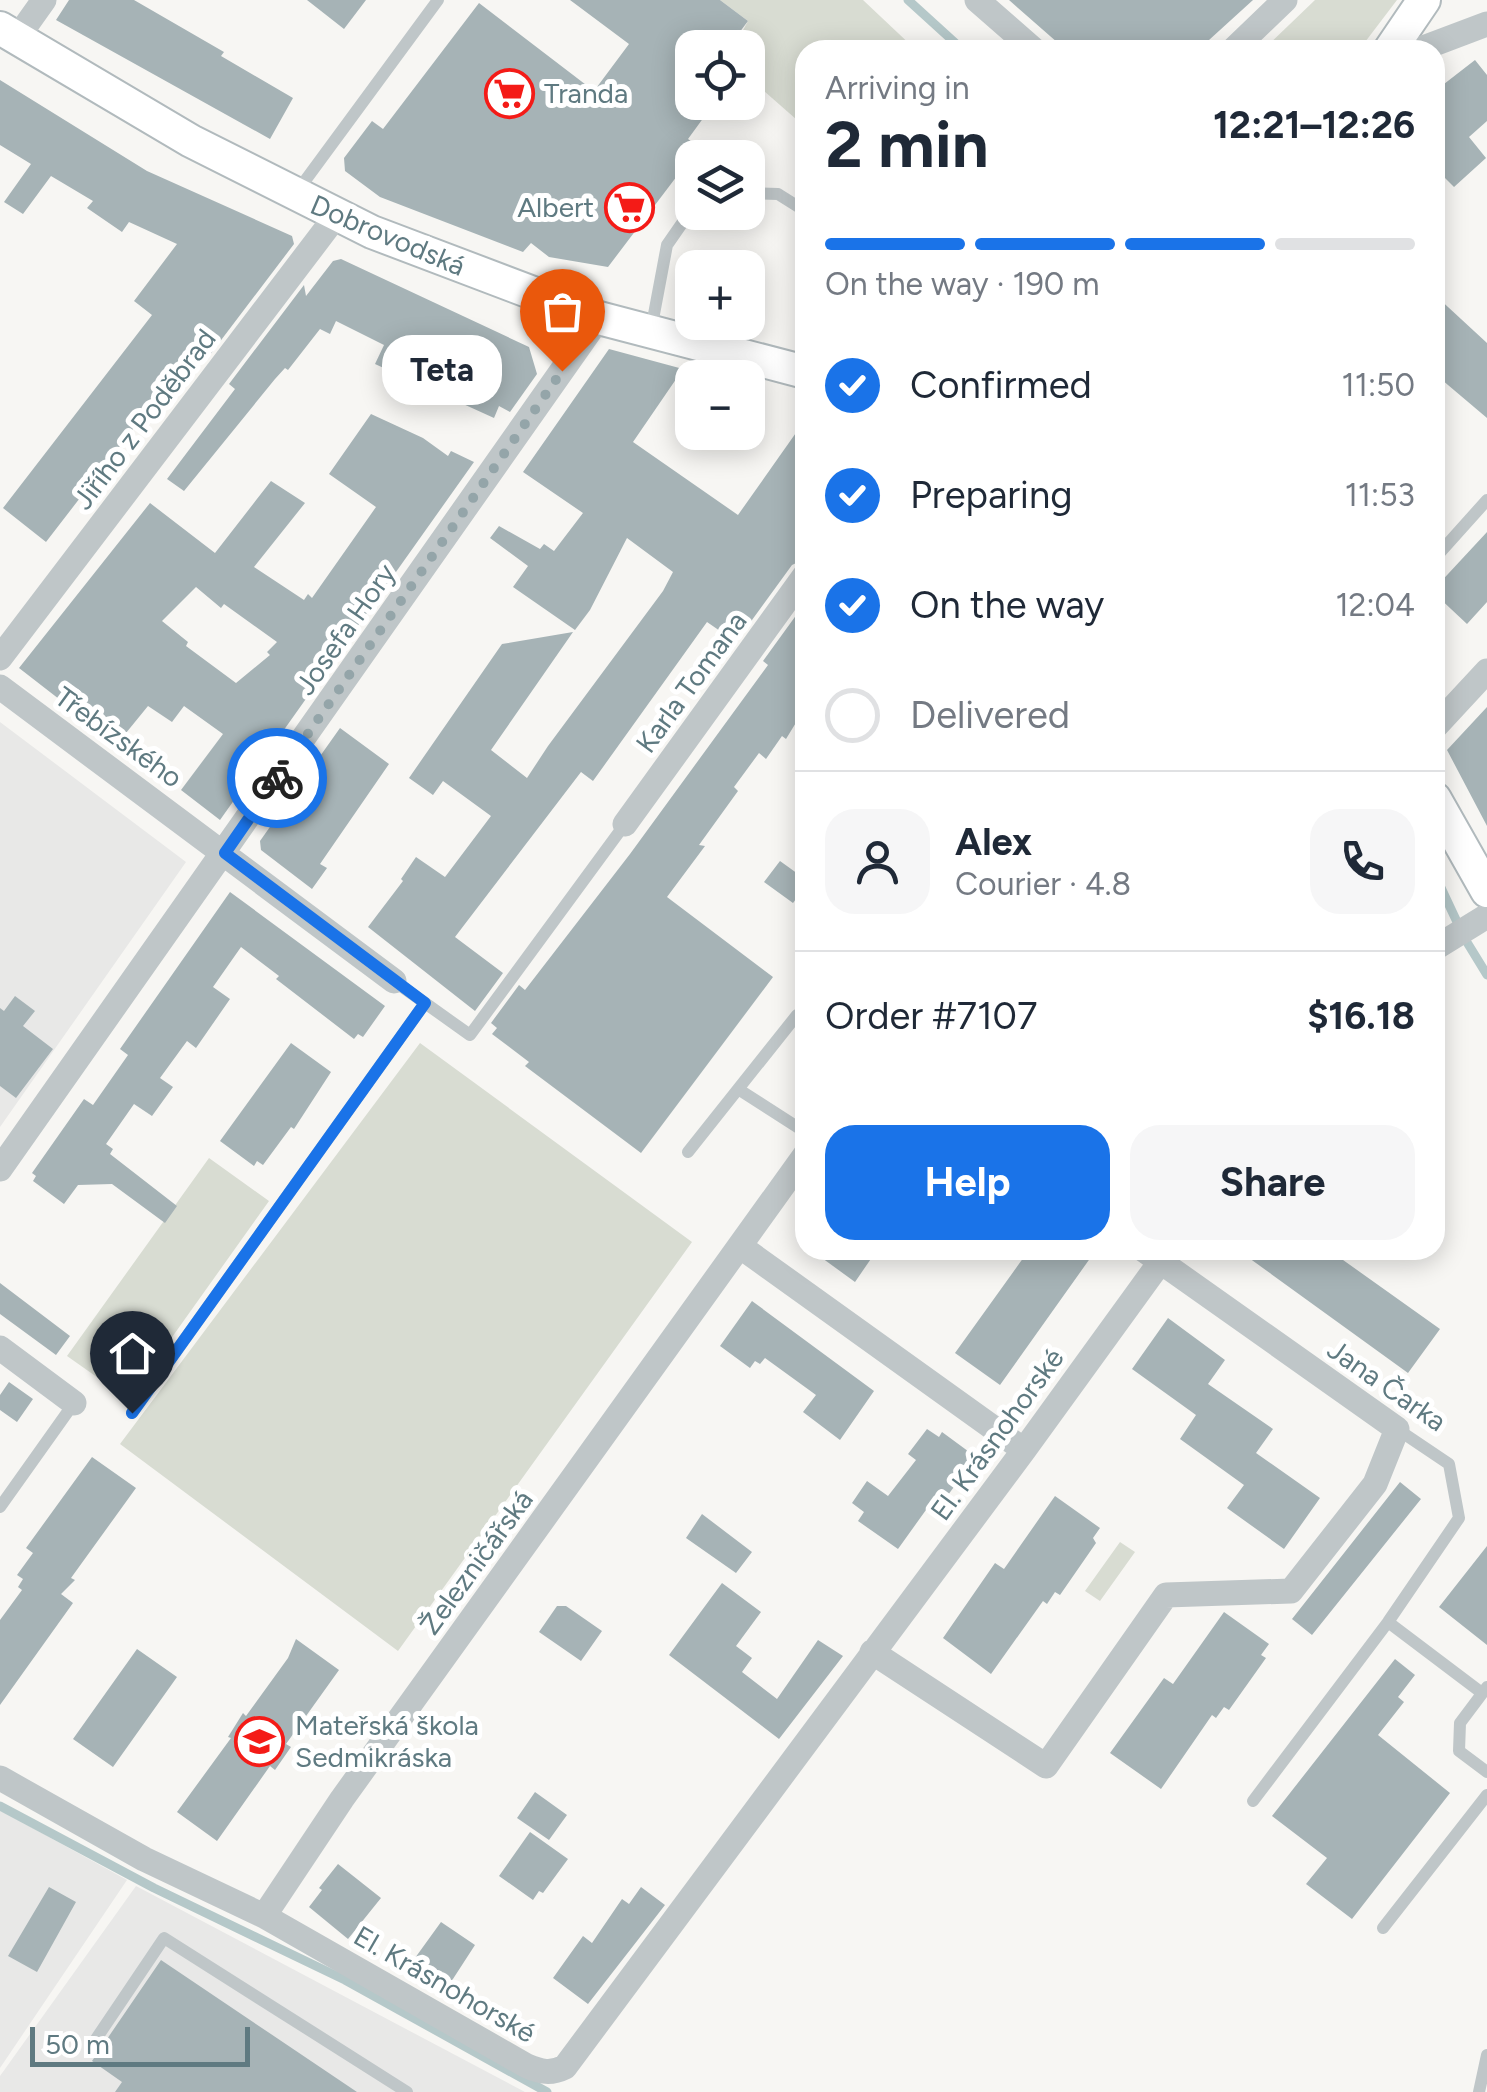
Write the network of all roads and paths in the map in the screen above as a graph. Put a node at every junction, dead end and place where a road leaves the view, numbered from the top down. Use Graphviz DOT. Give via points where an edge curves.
graph roads {
  1 [pos="44,0"];
  2 [pos="438,0"];
  3 [pos="977,0"];
  4 [pos="1284,0"];
  5 [pos="1424,0"];
  6 [pos="1487,24"];
  7 [pos="8,33"];
  8 [pos="1023,40"];
  9 [pos="1243,40"];
  10 [pos="1397,40"];
  11 [pos="1445,40"];
  12 [pos="765,194"];
  13 [pos="294,195"];
  14 [pos="795,205"];
  15 [pos="336,216"];
  16 [pos="677,230"];
  17 [pos="599,318"];
  18 [pos="650,330"];
  19 [pos="795,369"];
  20 [pos="1487,500"];
  21 [pos="1445,547"];
  22 [pos="795,589"];
  23 [pos="0,658"];
  24 [pos="1487,671"];
  25 [pos="0,687"];
  26 [pos="1445,715"];
  27 [pos="1445,817"];
  28 [pos="625,824"];
  29 [pos="225,853"];
  30 [pos="1487,891"];
  31 [pos="1481,920"];
  32 [pos="1445,942"];
  33 [pos="394,980"];
  34 [pos="425,1003"];
  35 [pos="795,1017"];
  36 [pos="738,1090"];
  37 [pos="795,1126"];
  38 [pos="688,1152"];
  39 [pos="0,1169"];
  40 [pos="795,1169"];
  41 [pos="741,1247"];
  42 [pos="1153,1260"];
  43 [pos="1165,1260"];
  44 [pos="0,1348"];
  45 [pos="74,1403"];
  46 [pos="132,1413"];
  47 [pos="1396,1429"];
  48 [pos="1024,1450"];
  49 [pos="0,1507"];
  50 [pos="1388,1622"];
  51 [pos="872,1652"];
  52 [pos="1485,1690"];
  53 [pos="1487,1772"];
  54 [pos="0,1778"];
  55 [pos="1487,1795"];
  56 [pos="1253,1801"];
  57 [pos="264,1916"];
  58 [pos="1383,1928"];
  59 [pos="94,2042"];
  60 [pos="1487,2055"];
  61 [pos="407,2092"];
  62 [pos="1479,2092"];
  1 -- 7 [label="street"];
  2 -- 13 [label="lane"];
  3 -- 8 [label="street"];
  4 -- 9 [label="street"];
  5 -- 10 [label="street"];
  6 -- 11 [label="street"];
  7 -- 13 [label="street, Dobrovodská"];
  12 -- 14 [label="lane"];
  13 -- 15 [label="street, Dobrovodská"];
  15 -- 17 [label="street, Dobrovodská"];
  15 -- 23 [label="street, Jiřího z Poděbrad"];
  16 -- 18 [label="lane" via="666,245"];
  17 -- 18 [label="street, Dobrovodská"];
  17 -- 29 [label="street, Josefa Hory"];
  18 -- 19 [label="street, Dobrovodská"];
  20 -- 21 [label="lane"];
  22 -- 28 [label="street, Karla Tomana"];
  24 -- 26 [label="street"];
  25 -- 29 [label="street, Třebízského"];
  27 -- 30 [label="street"];
  28 -- 34 [label="lane" via="470,1036"];
  29 -- 33 [label="street, Třebízského"];
  29 -- 39 [label="street, Josefa Hory"];
  31 -- 32 [label="street"];
  33 -- 34 [label="lane"];
  34 -- 46 [label="lane"];
  35 -- 36 [label="lane"];
  36 -- 37 [label="lane"];
  36 -- 38 [label="lane"];
  40 -- 41 [label="street, Železničářská"];
  41 -- 48 [label="street"];
  41 -- 57 [label="street, Železničářská"];
  42 -- 48 [label="street, El. Krásnohorské"];
  43 -- 47 [label="street, Jana Čarka"];
  44 -- 45 [label="street"];
  45 -- 49 [label="lane"];
  47 -- 50 [label="lane, Jana Čarka" via="1448,1464 1459,1518"];
  47 -- 51 [label="street" via="1375,1484 1291,1591 1166,1595 1046,1766"];
  48 -- 51 [label="street, El. Krásnohorské"];
  50 -- 52 [label="lane"];
  50 -- 56 [label="lane, Jana Čarka"];
  51 -- 57 [label="street, El. Krásnohorské" via="556,2072 527,2066"];
  52 -- 53 [label="lane" via="1460,1723 1460,1752"];
  54 -- 57 [label="street, El. Krásnohorské" via="144,1859"];
  55 -- 58 [label="lane"];
  59 -- 61 [label="lane" via="164,1938"];
  60 -- 62 [label="lane"];
}
